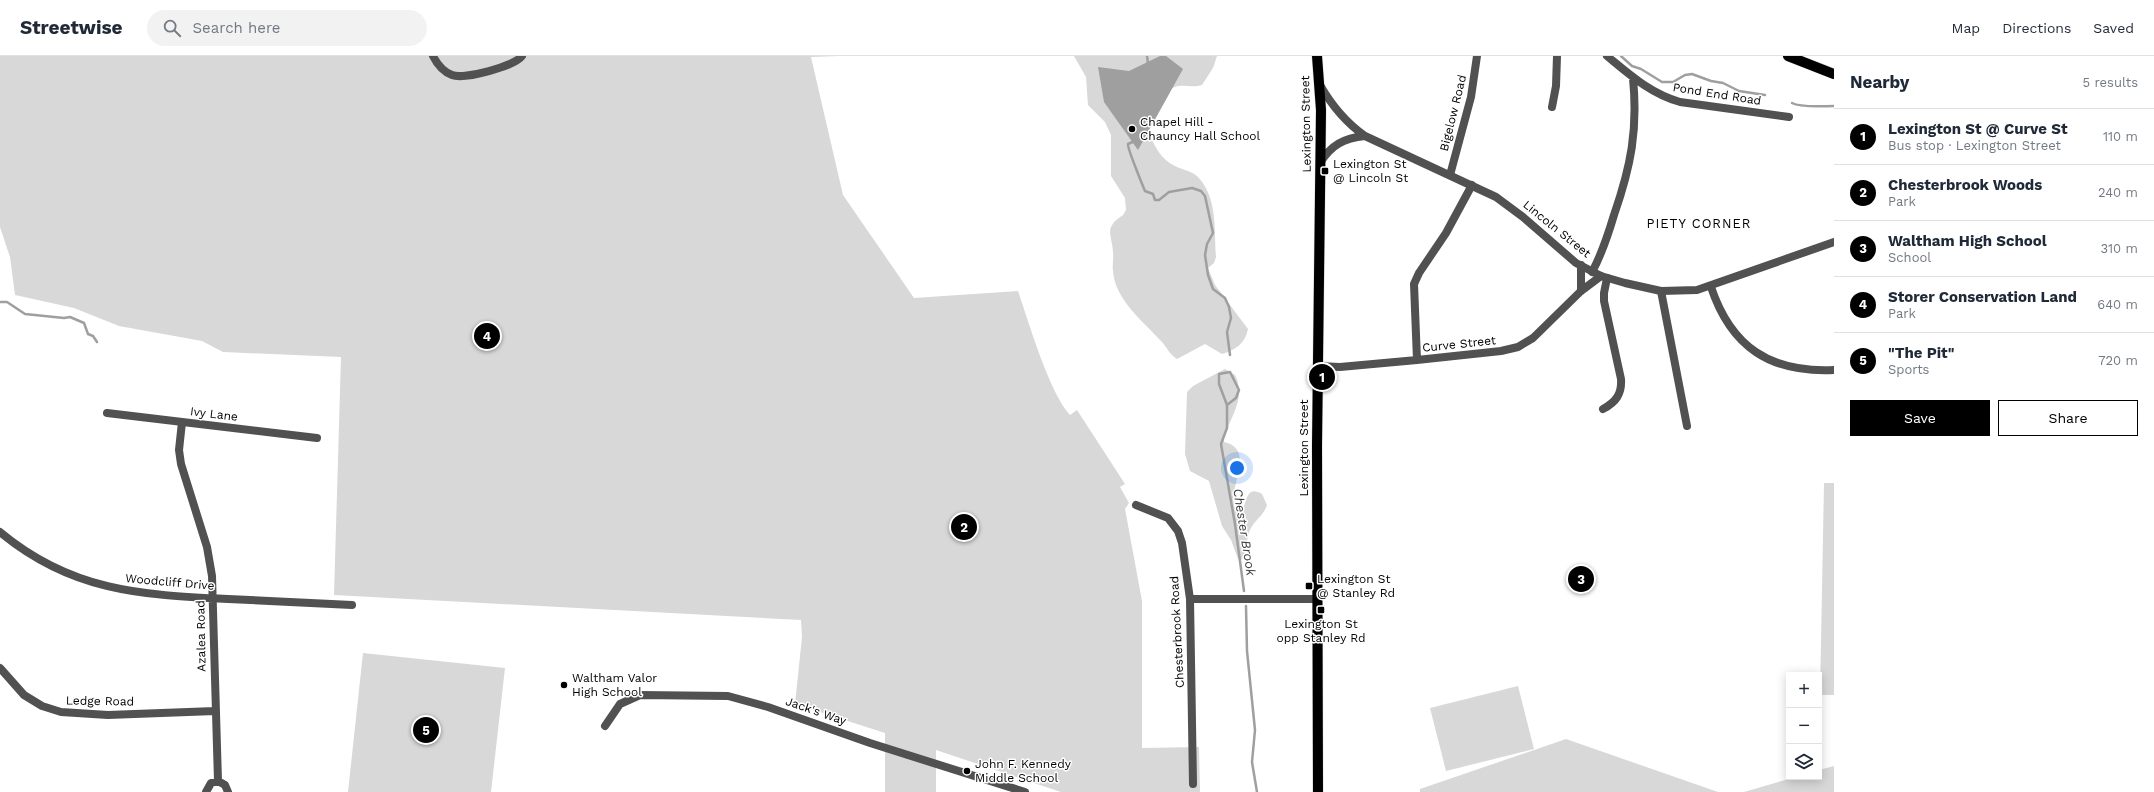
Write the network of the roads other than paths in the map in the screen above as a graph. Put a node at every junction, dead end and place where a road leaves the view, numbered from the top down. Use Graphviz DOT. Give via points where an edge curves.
graph roads {
  1 [pos="433,56"];
  2 [pos="522,56"];
  3 [pos="1316,56"];
  4 [pos="1477,56"];
  5 [pos="1557,56"];
  6 [pos="1607,56"];
  7 [pos="1788,56"];
  8 [pos="1834,74"];
  9 [pos="1633,78"];
  10 [pos="1320,85"];
  11 [pos="1552,107"];
  12 [pos="1789,117"];
  13 [pos="1365,136"];
  14 [pos="1319,164"];
  15 [pos="1450,175"];
  16 [pos="1472,185"];
  17 [pos="1834,242"];
  18 [pos="1581,265"];
  19 [pos="1592,272"];
  20 [pos="1604,277"];
  21 [pos="1712,287"];
  22 [pos="1581,291"];
  23 [pos="1661,291"];
  24 [pos="1417,360"];
  25 [pos="1317,366"];
  26 [pos="1834,370"];
  27 [pos="1603,409"];
  28 [pos="108,413"];
  29 [pos="182,422"];
  30 [pos="1687,426"];
  31 [pos="317,438"];
  32 [pos="1136,505"];
  33 [pos="0,532"];
  34 [pos="212,598"];
  35 [pos="1190,599"];
  36 [pos="1317,599"];
  37 [pos="352,605"];
  38 [pos="0,668"];
  39 [pos="215,711"];
  40 [pos="605,726"];
  41 [pos="218,781"];
  42 [pos="1193,784"];
  43 [pos="206,792"];
  44 [pos="228,792"];
  45 [pos="1025,792"];
  46 [pos="1318,792"];
  1 -- 2 [label="street" via="445,71 460,77 513,64"];
  3 -- 10 [label="main road, Lexington Street"];
  4 -- 15 [label="street, Bigelow Road" via="1471,97"];
  5 -- 11 [label="street"];
  6 -- 9 [label="street, Pond End Road"];
  7 -- 8 [label="main road"];
  9 -- 12 [label="street, Pond End Road" via="1652,91 1680,102"];
  9 -- 19 [label="street" via="1634,137 1627,176 1604,247"];
  10 -- 13 [label="street, Lincoln Street" via="1340,115"];
  10 -- 14 [label="main road, Lexington Street"];
  13 -- 14 [label="street" via="1334,145"];
  13 -- 15 [label="street, Lincoln Street"];
  14 -- 25 [label="main road, Lexington Street"];
  15 -- 16 [label="street, Lincoln Street"];
  16 -- 18 [label="street, Lincoln Street" via="1510,207"];
  16 -- 24 [label="street" via="1414,284"];
  17 -- 21 [label="street, Lincoln Street"];
  18 -- 19 [label="street, Lincoln Street"];
  18 -- 22 [label="street"];
  19 -- 20 [label="street, Lincoln Street"];
  20 -- 22 [label="street, Curve Street"];
  20 -- 23 [label="street, Lincoln Street"];
  20 -- 27 [label="street" via="1604,301 1622,387 1619,395"];
  21 -- 23 [label="street, Lincoln Street"];
  21 -- 26 [label="street" via="1727,324 1738,338 1754,351 1785,366"];
  22 -- 24 [label="street, Curve Street" via="1543,330 1518,347"];
  23 -- 30 [label="street"];
  24 -- 25 [label="street, Curve Street" via="1340,367"];
  25 -- 36 [label="main road, Lexington Street"];
  28 -- 29 [label="street, Ivy Lane"];
  29 -- 31 [label="street, Ivy Lane"];
  29 -- 34 [label="street, Azalea Road" via="181,464 207,547 212,576"];
  32 -- 35 [label="street, Chesterbrook Road" via="1168,518 1178,531"];
  33 -- 34 [label="street, Woodcliff Drive" via="44,562 97,584 145,594"];
  34 -- 37 [label="street, Woodcliff Drive"];
  34 -- 39 [label="street, Azalea Road"];
  35 -- 36 [label="street"];
  35 -- 42 [label="street, Chesterbrook Road"];
  36 -- 46 [label="main road, Lexington Street"];
  38 -- 39 [label="street, Ledge Road" via="24,695 42,706 61,712 108,715"];
  39 -- 41 [label="street, Azalea Road"];
  40 -- 45 [label="street, Jack's Way" via="620,704 640,695 728,696"];
  41 -- 43 [label="street" via="211,783"];
  41 -- 44 [label="street" via="225,785"];
}
